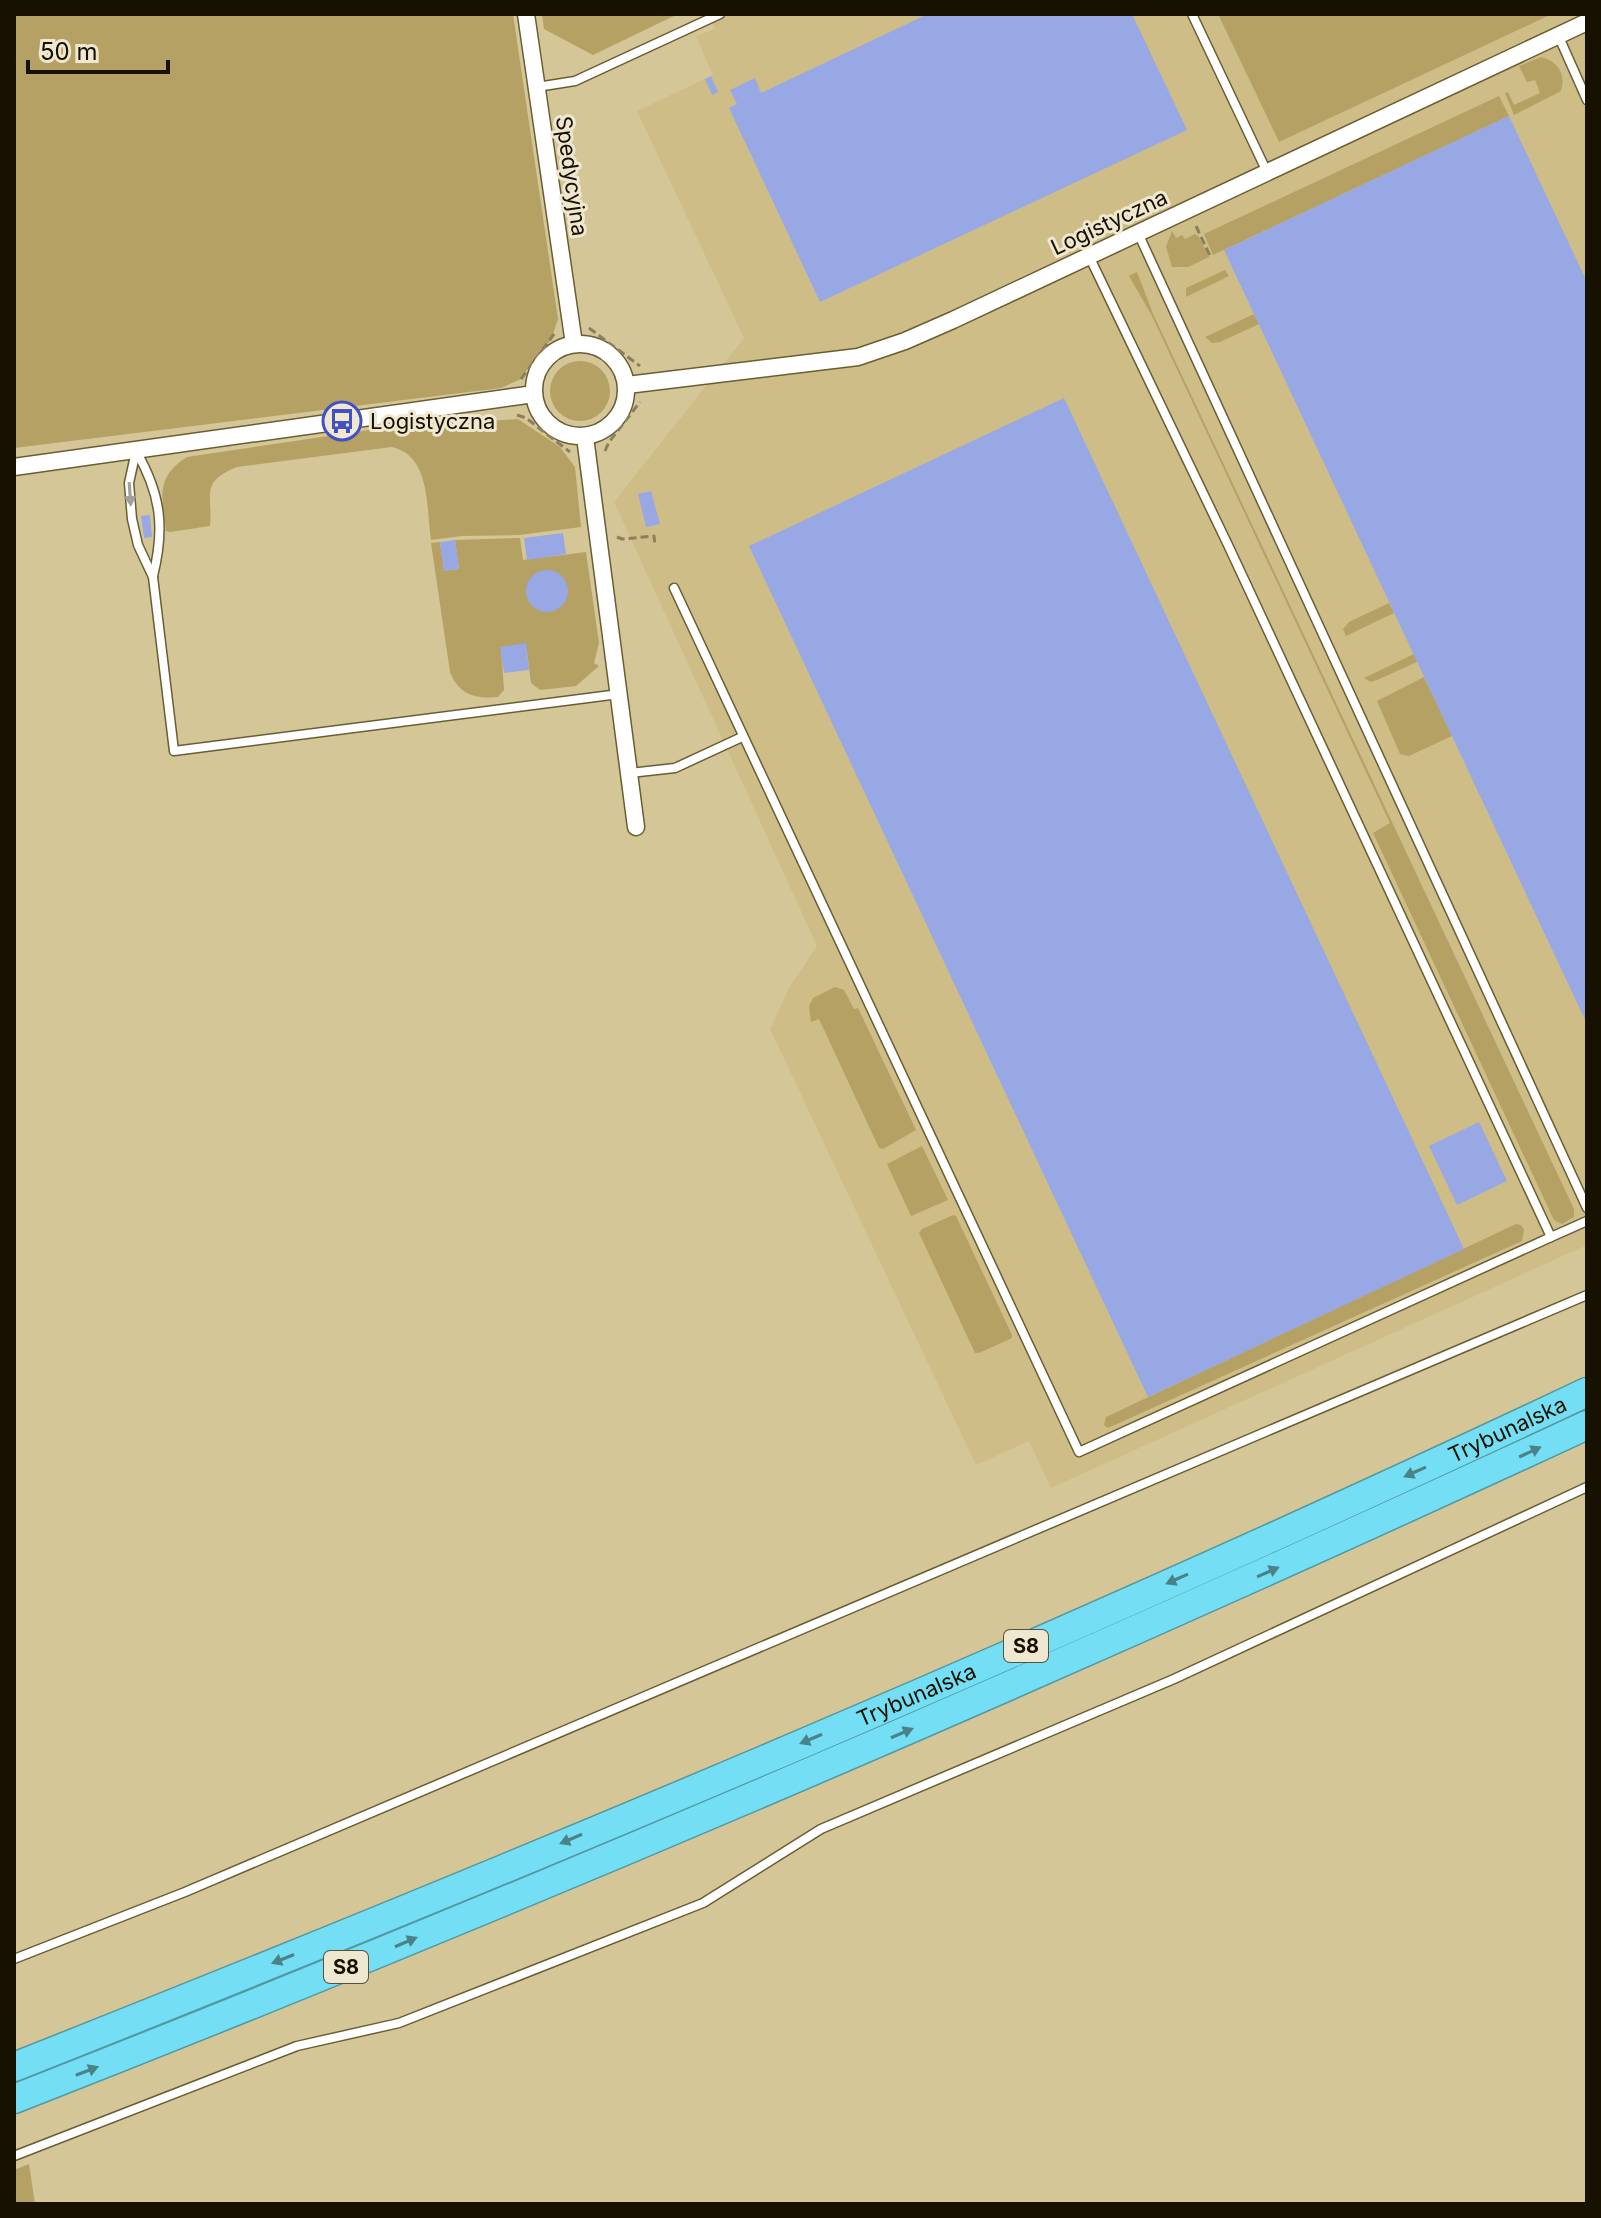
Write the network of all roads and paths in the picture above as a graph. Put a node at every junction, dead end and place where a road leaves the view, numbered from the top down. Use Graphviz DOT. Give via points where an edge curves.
graph roads {
  1 [pos="526,14"];
  2 [pos="720,14"];
  3 [pos="1192,14"];
  4 [pos="1587,22"];
  5 [pos="1558,35"];
  6 [pos="537,87"];
  7 [pos="1587,100"];
  8 [pos="1267,172"];
  9 [pos="1189,210"];
  10 [pos="1138,233"];
  11 [pos="1089,256"];
  12 [pos="1211,258"];
  13 [pos="585,320"];
  14 [pos="557,324"];
  15 [pos="574,344"];
  16 [pos="643,367"];
  17 [pos="516,382"];
  18 [pos="627,385"];
  19 [pos="534,394"];
  20 [pos="648,395"];
  21 [pos="509,415"];
  22 [pos="585,437"];
  23 [pos="136,451"];
  24 [pos="605,453"];
  25 [pos="576,461"];
  26 [pos="14,467"];
  27 [pos="615,534"];
  28 [pos="655,545"];
  29 [pos="153,577"];
  30 [pos="674,588"];
  31 [pos="619,694"];
  32 [pos="742,737"];
  33 [pos="630,773"];
  34 [pos="636,827"];
  35 [pos="1587,1208"];
  36 [pos="1587,1221"];
  37 [pos="1551,1237"];
  38 [pos="1587,1295"];
  39 [pos="1587,1392"];
  40 [pos="1587,1425"];
  41 [pos="1587,1487"];
  42 [pos="14,1959"];
  43 [pos="14,2067"];
  44 [pos="14,2099"];
  45 [pos="14,2156"];
  1 -- 6 [label="street, Spedycyjna"];
  2 -- 6 [label="lane" via="575,81"];
  3 -- 8 [label="lane"];
  4 -- 5 [label="street, Logistyczna"];
  5 -- 7 [label="lane"];
  5 -- 8 [label="street, Logistyczna"];
  6 -- 15 [label="street, Spedycyjna"];
  8 -- 9 [label="street, Logistyczna"];
  9 -- 10 [label="street, Logistyczna"];
  9 -- 12 [label="path"];
  10 -- 11 [label="street, Logistyczna"];
  10 -- 35 [label="lane"];
  11 -- 18 [label="street, Logistyczna" via="875,353"];
  11 -- 37 [label="lane"];
  13 -- 16 [label="path"];
  14 -- 17 [label="path" via="551,340"];
  15 -- 18 [label="street" via="589,344 615,359"];
  15 -- 19 [label="street" via="560,348 540,367"];
  18 -- 22 [label="street" via="621,414 612,425"];
  19 -- 22 [label="street" via="551,426"];
  19 -- 23 [label="street"];
  20 -- 24 [label="path"];
  21 -- 25 [label="path" via="526,418"];
  22 -- 31 [label="street"];
  23 -- 26 [label="street"];
  23 -- 29 [label="lane, one-way" via="129,483 132,519"];
  23 -- 29 [label="lane" via="156,497 161,540"];
  27 -- 28 [label="path" via="622,539 654,536"];
  29 -- 31 [label="lane" via="174,751"];
  30 -- 32 [label="lane"];
  31 -- 33 [label="street"];
  32 -- 33 [label="lane" via="675,768"];
  32 -- 37 [label="lane" via="1079,1452"];
  33 -- 34 [label="street"];
  36 -- 37 [label="lane"];
  38 -- 42 [label="lane" via="185,1892"];
  39 -- 43 [label="highway, Trybunalska / S8, one-way" via="930,1689"];
  44 -- 40 [label="highway, Trybunalska / S8, one-way" via="676,1830 1300,1558"];
  41 -- 45 [label="lane" via="1174,1679 821,1829 703,1903 399,2023 297,2046"];
}
